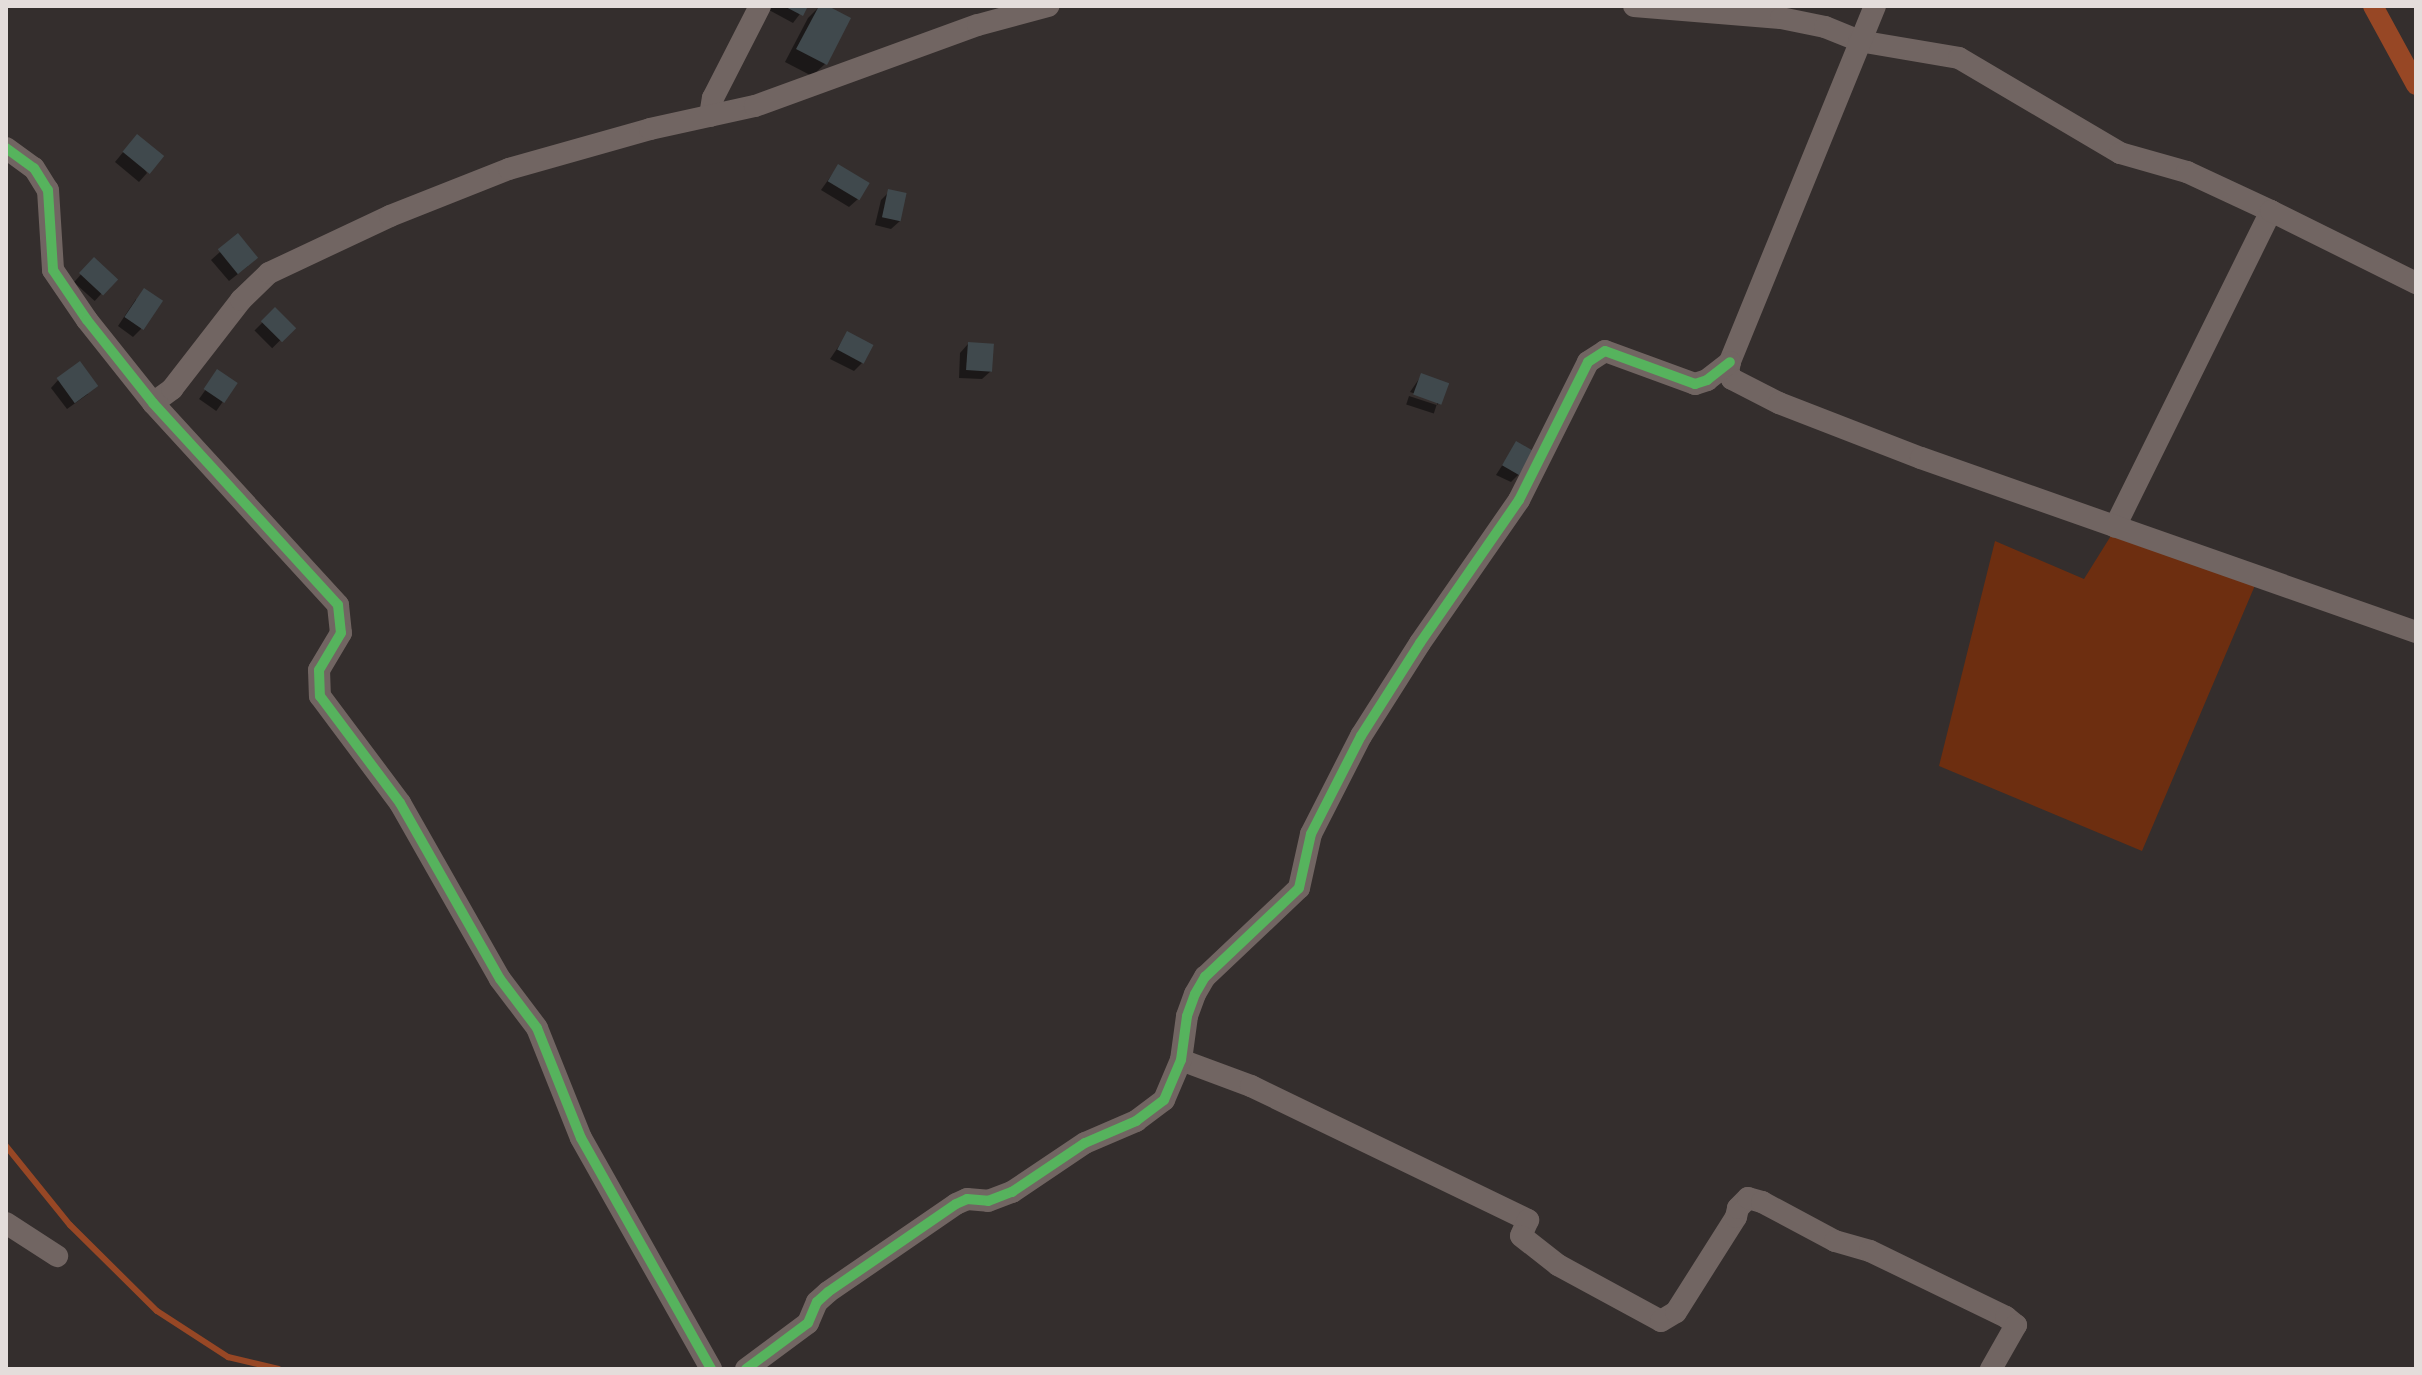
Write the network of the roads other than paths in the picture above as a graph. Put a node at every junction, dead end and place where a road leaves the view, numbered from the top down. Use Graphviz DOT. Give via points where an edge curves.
graph roads {
  1 [pos="760,6"];
  2 [pos="1048,6"];
  3 [pos="1634,6"];
  4 [pos="1875,6"];
  5 [pos="1859,41"];
  6 [pos="710,116"];
  7 [pos="6,148"];
  8 [pos="2271,211"];
  9 [pos="2416,283"];
  10 [pos="1730,362"];
  11 [pos="153,403"];
  12 [pos="2115,527"];
  13 [pos="2416,632"];
  14 [pos="1181,1060"];
  15 [pos="6,1223"];
  16 [pos="57,1256"];
  17 [pos="711,1369"];
  18 [pos="746,1369"];
  19 [pos="1991,1369"];
  1 -- 6 [label="street" via="713,98"];
  2 -- 6 [label="street" via="978,25 755,106"];
  3 -- 5 [label="street" via="1781,18"];
  4 -- 5 [label="street"];
  5 -- 8 [label="street" via="1959,58 2120,153 2187,172"];
  5 -- 10 [label="street"];
  6 -- 11 [label="street" via="509,169 390,216 269,273 241,300 172,389"];
  7 -- 11 [label="street" via="34,168 48,190 55,276"];
  8 -- 9 [label="street"];
  8 -- 12 [label="street"];
  10 -- 12 [label="street" via="1732,379 1779,403"];
  10 -- 14 [label="street" via="1695,384 1605,351 1588,362 1519,500 1361,736 1311,834 1299,888 1205,977 1195,994"];
  11 -- 17 [label="street" via="338,605 341,633 319,670 320,696 400,803 500,979 537,1028 586,1147"];
  12 -- 13 [label="street"];
  14 -- 18 [label="street" via="1168,1094 1150,1111 1085,1143 1012,1192 956,1204 828,1292 808,1323"];
  14 -- 19 [label="street" via="1251,1086 1528,1220 1521,1236 1558,1265 1661,1321 1676,1312 1738,1208 1748,1198 1762,1202 1835,1241 1870,1251 2006,1317 2016,1325"];
  15 -- 16 [label="street"];
}
